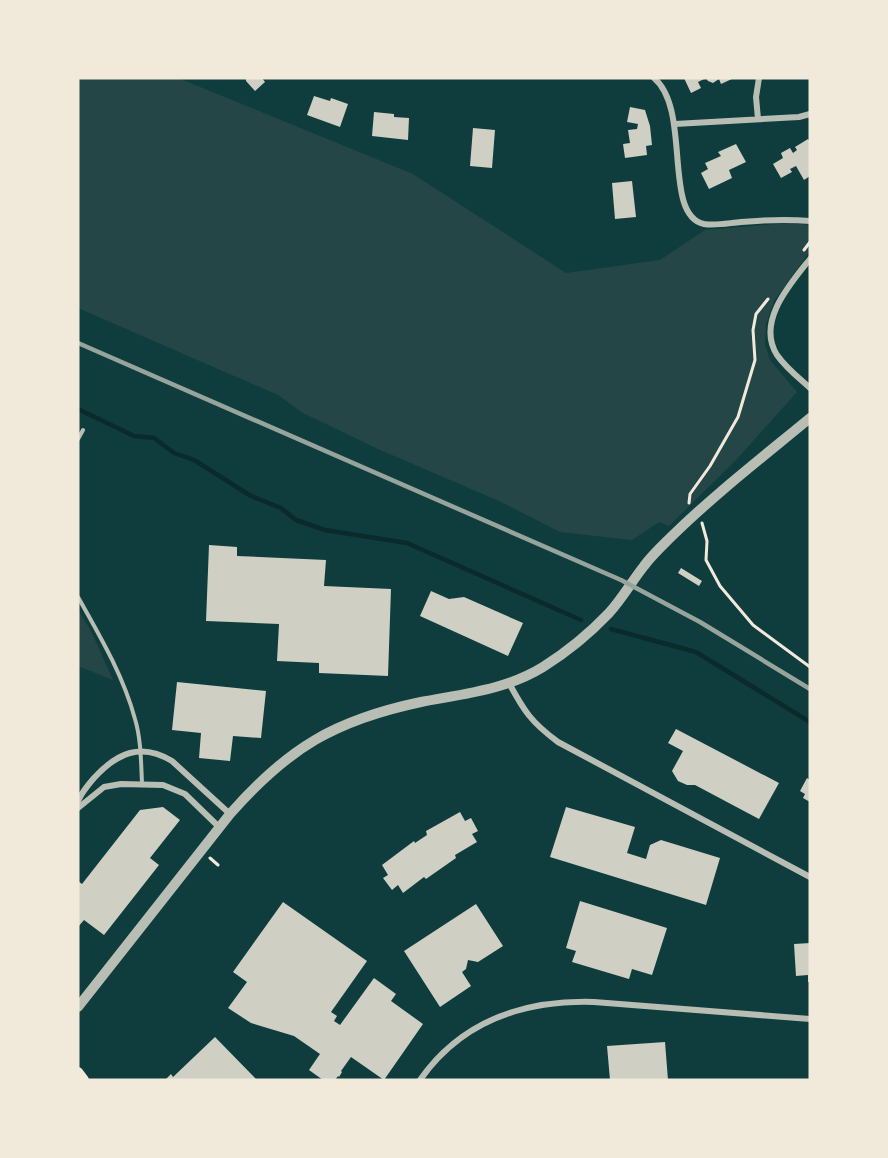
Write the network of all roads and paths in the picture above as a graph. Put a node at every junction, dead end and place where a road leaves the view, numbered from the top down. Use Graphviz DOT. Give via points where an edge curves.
graph roads {
  1 [pos="654,78"];
  2 [pos="759,78"];
  3 [pos="810,114"];
  4 [pos="758,119"];
  5 [pos="675,124"];
  6 [pos="810,220"];
  7 [pos="810,242"];
  8 [pos="803,251"];
  9 [pos="810,259"];
  10 [pos="770,296"];
  11 [pos="810,388"];
  12 [pos="810,418"];
  13 [pos="83,430"];
  14 [pos="78,440"];
  15 [pos="689,509"];
  16 [pos="701,522"];
  17 [pos="78,597"];
  18 [pos="810,667"];
  19 [pos="509,683"];
  20 [pos="141,751"];
  21 [pos="142,783"];
  22 [pos="78,801"];
  23 [pos="78,808"];
  24 [pos="230,814"];
  25 [pos="219,826"];
  26 [pos="209,857"];
  27 [pos="218,865"];
  28 [pos="810,876"];
  29 [pos="78,1007"];
  30 [pos="810,1019"];
  31 [pos="78,1072"];
  32 [pos="84,1080"];
  33 [pos="420,1080"];
  1 -- 5 [label="street" via="661,84"];
  2 -- 4 [label="street"];
  3 -- 4 [label="street"];
  4 -- 5 [label="street"];
  5 -- 6 [label="street" via="680,193 686,210 696,221 712,225"];
  7 -- 8 [label="path"];
  9 -- 11 [label="street" via="779,303 770,336 785,365"];
  10 -- 15 [label="path" via="756,314 755,360 738,417 690,494"];
  12 -- 19 [label="street" via="673,535 588,634 540,669"];
  13 -- 14 [label="lane"];
  16 -- 18 [label="path" via="707,542 706,560 720,586 753,625"];
  17 -- 20 [label="lane" via="112,656 135,719"];
  19 -- 24 [label="street" via="375,713 333,730 284,760"];
  19 -- 28 [label="street" via="536,726 558,742"];
  20 -- 21 [label="lane"];
  20 -- 22 [label="street" via="107,764"];
  20 -- 24 [label="street" via="161,754 172,761"];
  21 -- 23 [label="street" via="104,787"];
  21 -- 25 [label="street" via="176,789"];
  24 -- 25 [label="street"];
  25 -- 29 [label="street"];
  26 -- 27 [label="path"];
  30 -- 33 [label="street" via="594,1002 550,1003 498,1016 471,1031 442,1054"];
  31 -- 32 [label="main road"];
}
